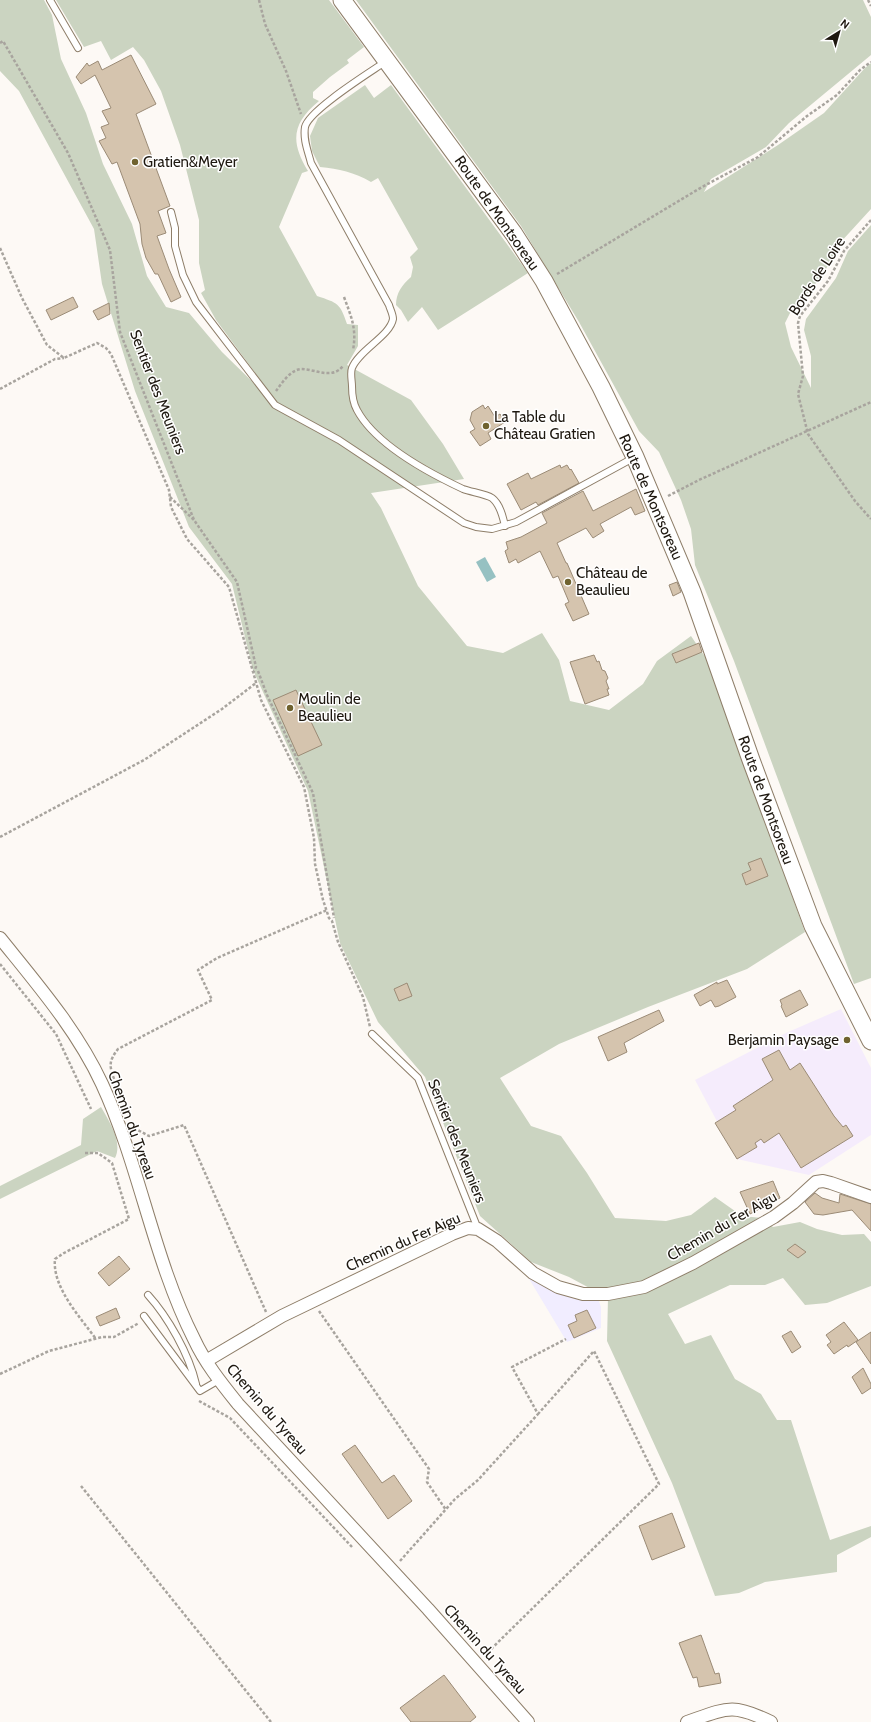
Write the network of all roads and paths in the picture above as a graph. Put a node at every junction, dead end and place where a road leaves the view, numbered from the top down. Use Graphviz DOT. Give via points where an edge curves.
graph roads {
  1 [pos="50,0"];
  2 [pos="259,0"];
  3 [pos="342,0"];
  4 [pos="868,0"];
  5 [pos="871,6"];
  6 [pos="0,42"];
  7 [pos="78,48"];
  8 [pos="387,60"];
  9 [pos="871,62"];
  10 [pos="306,126"];
  11 [pos="171,212"];
  12 [pos="871,220"];
  13 [pos="0,248"];
  14 [pos="544,281"];
  15 [pos="344,297"];
  16 [pos="353,352"];
  17 [pos="64,358"];
  18 [pos="344,364"];
  19 [pos="0,389"];
  20 [pos="270,399"];
  21 [pos="871,402"];
  22 [pos="807,430"];
  23 [pos="635,457"];
  24 [pos="170,496"];
  25 [pos="654,502"];
  26 [pos="871,519"];
  27 [pos="194,520"];
  28 [pos="505,526"];
  29 [pos="257,669"];
  30 [pos="253,673"];
  31 [pos="256,683"];
  32 [pos="0,837"];
  33 [pos="327,910"];
  34 [pos="334,918"];
  35 [pos="0,938"];
  36 [pos="0,964"];
  37 [pos="372,1034"];
  38 [pos="871,1041"];
  39 [pos="116,1082"];
  40 [pos="91,1109"];
  41 [pos="131,1122"];
  42 [pos="85,1153"];
  43 [pos="871,1197"];
  44 [pos="478,1229"];
  45 [pos="148,1295"];
  46 [pos="312,1301"];
  47 [pos="143,1319"];
  48 [pos="270,1323"];
  49 [pos="96,1339"];
  50 [pos="566,1339"];
  51 [pos="206,1361"];
  52 [pos="0,1374"];
  53 [pos="219,1380"];
  54 [pos="197,1387"];
  55 [pos="196,1399"];
  56 [pos="538,1414"];
  57 [pos="81,1486"];
  58 [pos="446,1510"];
  59 [pos="356,1552"];
  60 [pos="392,1570"];
  61 [pos="482,1658"];
  62 [pos="271,1722"];
  63 [pos="528,1722"];
  64 [pos="688,1722"];
  65 [pos="771,1722"];
  1 -- 7 [label="lane"];
  2 -- 10 [label="path" via="265,24"];
  3 -- 8 [label="main road, Route de Montsoreau"];
  4 -- 5 [label="path"];
  6 -- 27 [label="path, Sentier des Meuniers" via="3,41 68,153 110,250 120,332"];
  8 -- 10 [label="lane" via="323,107"];
  8 -- 14 [label="main road, Route de Montsoreau" via="514,234"];
  9 -- 14 [label="path" via="837,95 807,116 758,157 702,187"];
  10 -- 28 [label="lane" via="304,140 311,163 392,314 393,320 389,328 358,358 352,369 352,395 356,408 370,427 416,464 466,490 492,498 502,512"];
  11 -- 20 [label="lane" via="175,228 175,246 196,302"];
  12 -- 22 [label="path, Bords de Loire" via="844,250 828,281 800,316 798,323 803,376 798,394"];
  13 -- 17 [label="path" via="46,345"];
  14 -- 23 [label="main road, Route de Montsoreau"];
  15 -- 16 [label="path" via="354,325"];
  17 -- 19 [label="path" via="55,359"];
  17 -- 24 [label="path" via="96,343 111,354"];
  18 -- 20 [label="path" via="340,370 324,374 300,369 287,376"];
  20 -- 28 [label="lane" via="275,405 339,440 464,523 492,529"];
  21 -- 22 [label="path"];
  22 -- 25 [label="path"];
  22 -- 26 [label="path, Bords de Loire" via="855,501"];
  23 -- 25 [label="main road, Route de Montsoreau"];
  23 -- 28 [label="lane"];
  24 -- 27 [label="path"];
  24 -- 30 [label="path" via="171,507 187,539 229,587"];
  25 -- 38 [label="main road, Route de Montsoreau" via="692,592 813,926"];
  27 -- 29 [label="path, Sentier des Meuniers" via="237,582"];
  29 -- 30 [label="path"];
  29 -- 34 [label="path, Sentier des Meuniers" via="313,793"];
  30 -- 31 [label="path"];
  31 -- 32 [label="path" via="222,709 144,760"];
  31 -- 33 [label="path" via="261,700 304,787 314,838 315,864"];
  33 -- 37 [label="path" via="363,998"];
  33 -- 39 [label="path" via="217,958 198,970 212,1000 118,1049 111,1058 111,1069"];
  35 -- 51 [label="street, Chemin du Tyreau" via="69,1028 102,1084 174,1294 194,1341"];
  36 -- 40 [label="path" via="56,1034"];
  37 -- 44 [label="lane, Sentier des Meuniers" via="418,1078"];
  41 -- 48 [label="path" via="134,1129 149,1136 184,1125"];
  42 -- 49 [label="path" via="98,1153 112,1163 128,1219 55,1259 54,1268 65,1296"];
  43 -- 44 [label="street, Chemin du Fer Aigu" via="823,1181 816,1182 774,1217 693,1263 644,1287 608,1294 577,1293 552,1284 533,1273 497,1241"];
  44 -- 46 [label="street, Chemin du Fer Aigu" via="468,1228 460,1231"];
  45 -- 54 [label="lane" via="176,1336 192,1369"];
  46 -- 48 [label="street, Chemin du Fer Aigu"];
  46 -- 58 [label="path" via="429,1469 427,1482"];
  47 -- 49 [label="path" via="114,1337"];
  47 -- 54 [label="lane"];
  48 -- 51 [label="street, Chemin du Fer Aigu"];
  49 -- 52 [label="path" via="49,1351"];
  50 -- 56 [label="path" via="512,1367"];
  51 -- 53 [label="street, Chemin du Tyreau"];
  53 -- 54 [label="lane" via="200,1391"];
  53 -- 60 [label="street, Chemin du Tyreau" via="238,1404"];
  55 -- 59 [label="path" via="230,1418"];
  56 -- 58 [label="path" via="478,1480"];
  56 -- 61 [label="path" via="594,1351 659,1484"];
  57 -- 62 [label="path"];
  58 -- 60 [label="path"];
  60 -- 63 [label="street, Chemin du Tyreau"];
  64 -- 65 [label="street" via="722,1710 737,1709"];
}
